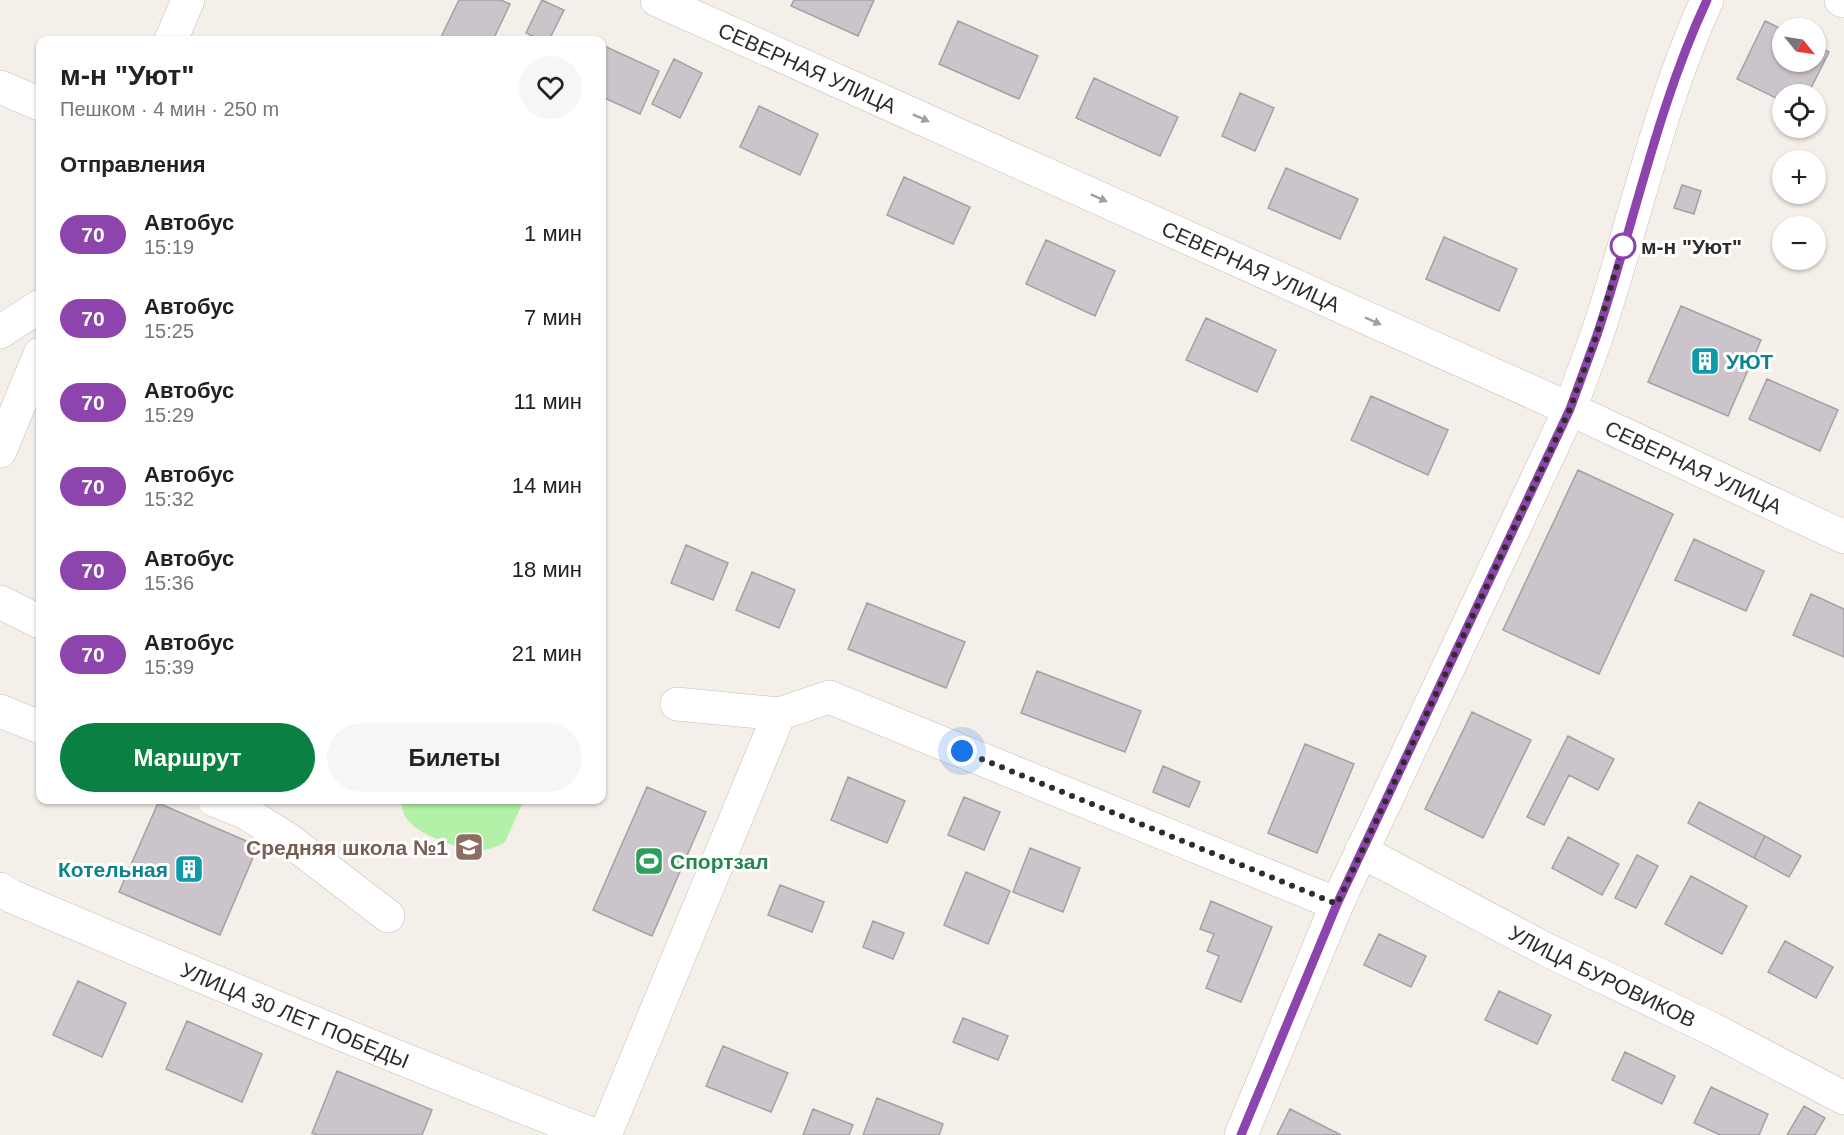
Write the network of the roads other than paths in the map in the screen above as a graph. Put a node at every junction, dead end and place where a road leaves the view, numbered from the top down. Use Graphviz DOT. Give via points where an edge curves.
graph roads {
  1 [pos="188,0"];
  2 [pos="657,0"];
  3 [pos="1707,0"];
  4 [pos="173,36"];
  5 [pos="0,87"];
  6 [pos="36,102"];
  7 [pos="36,309"];
  8 [pos="0,332"];
  9 [pos="36,364"];
  10 [pos="1570,409"];
  11 [pos="0,451"];
  12 [pos="1844,537"];
  13 [pos="0,602"];
  14 [pos="36,620"];
  15 [pos="677,704"];
  16 [pos="0,711"];
  17 [pos="779,714"];
  18 [pos="36,725"];
  19 [pos="224,804"];
  20 [pos="1361,851"];
  21 [pos="0,889"];
  22 [pos="1337,904"];
  23 [pos="388,916"];
  24 [pos="1844,1098"];
  25 [pos="594,1135"];
  26 [pos="605,1135"];
  27 [pos="1241,1135"];
  1 -- 4 [label="street"];
  2 -- 10 [label="street, СЕВЕРНАЯ УЛИЦА, one-way"];
  3 -- 10 [label="street" via="1667,102 1597,334"];
  5 -- 6 [label="street"];
  7 -- 8 [label="street"];
  9 -- 11 [label="street"];
  10 -- 12 [label="street, СЕВЕРНАЯ УЛИЦА"];
  10 -- 20 [label="street"];
  13 -- 14 [label="street"];
  15 -- 17 [label="street"];
  16 -- 18 [label="street"];
  17 -- 22 [label="street" via="829,697"];
  17 -- 26 [label="street"];
  19 -- 23 [label="street" via="289,840"];
  20 -- 22 [label="street"];
  20 -- 24 [label="street, УЛИЦА БУРОВИКОВ" via="1547,950"];
  21 -- 25 [label="street, УЛИЦА 30 ЛЕТ ПОБЕДЫ" via="427,1071"];
  22 -- 27 [label="street"];
}
